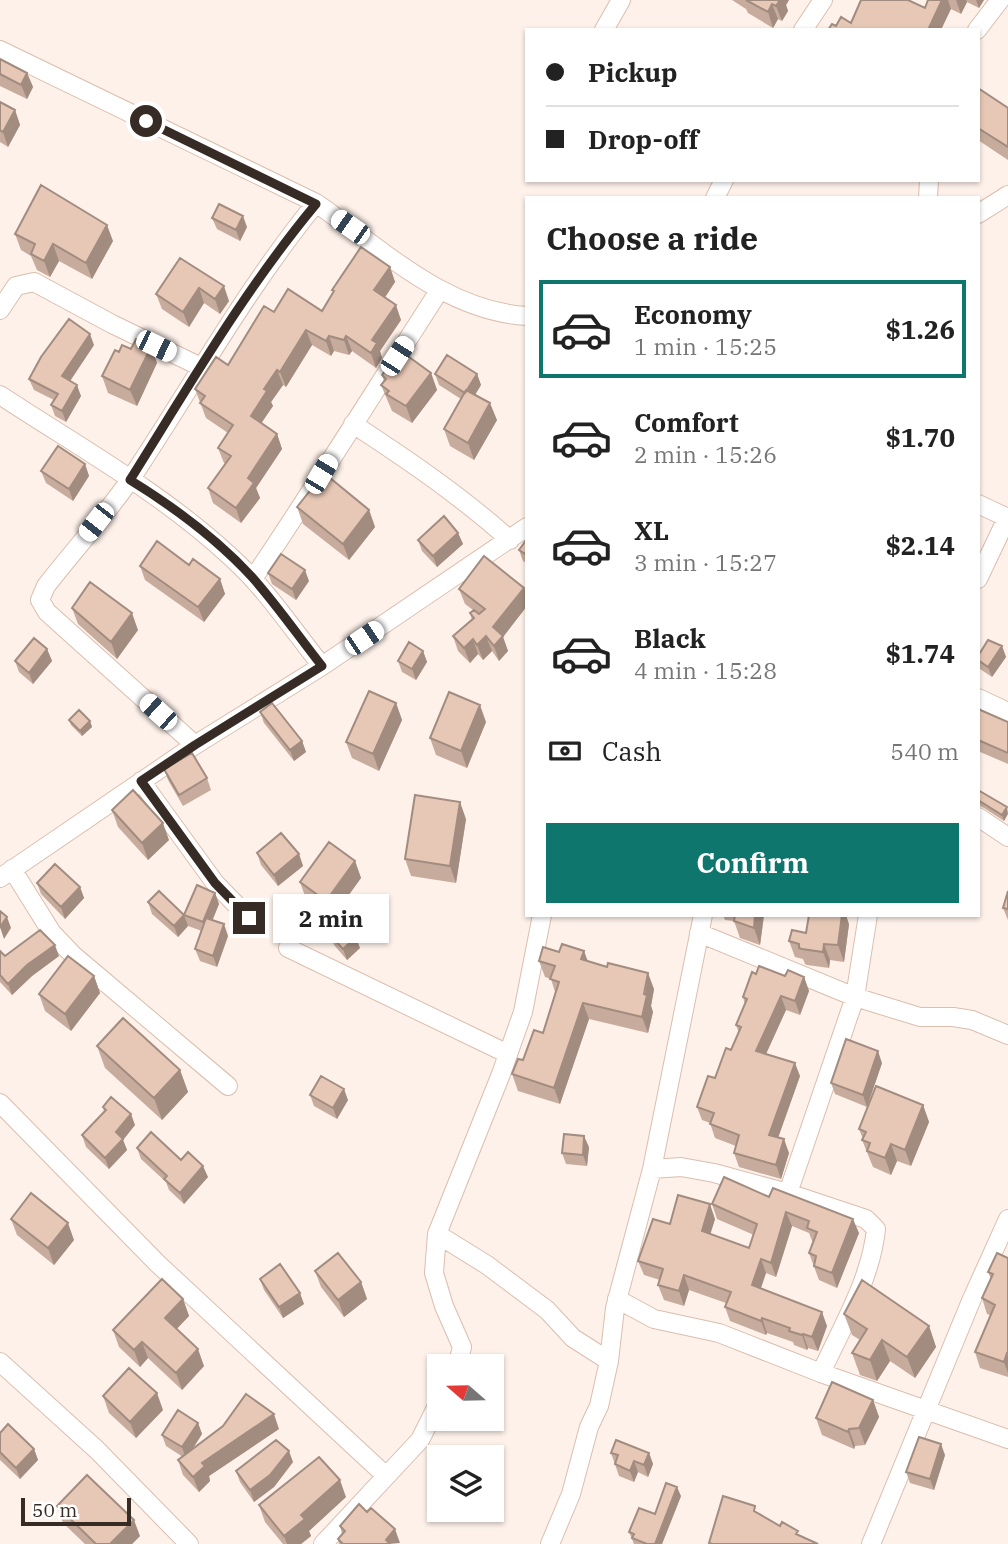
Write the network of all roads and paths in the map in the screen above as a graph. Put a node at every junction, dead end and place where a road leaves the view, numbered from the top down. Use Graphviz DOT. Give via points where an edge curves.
graph roads {
  1 [pos="621,0"];
  2 [pos="823,0"];
  3 [pos="1000,0"];
  4 [pos="605,28"];
  5 [pos="804,28"];
  6 [pos="979,28"];
  7 [pos="0,50"];
  8 [pos="1008,195"];
  9 [pos="316,204"];
  10 [pos="980,213"];
  11 [pos="439,291"];
  12 [pos="0,310"];
  13 [pos="525,316"];
  14 [pos="201,367"];
  15 [pos="0,395"];
  16 [pos="353,424"];
  17 [pos="130,480"];
  18 [pos="980,505"];
  19 [pos="1008,518"];
  20 [pos="525,529"];
  21 [pos="510,540"];
  22 [pos="980,575"];
  23 [pos="253,579"];
  24 [pos="322,666"];
  25 [pos="980,699"];
  26 [pos="1008,712"];
  27 [pos="195,745"];
  28 [pos="141,781"];
  29 [pos="980,818"];
  30 [pos="1008,837"];
  31 [pos="6,873"];
  32 [pos="542,917"];
  33 [pos="703,917"];
  34 [pos="868,917"];
  35 [pos="249,918"];
  36 [pos="699,933"];
  37 [pos="288,948"];
  38 [pos="855,997"];
  39 [pos="1008,1035"];
  40 [pos="508,1054"];
  41 [pos="228,1086"];
  42 [pos="0,1103"];
  43 [pos="652,1169"];
  44 [pos="789,1193"];
  45 [pos="1008,1219"];
  46 [pos="437,1234"];
  47 [pos="617,1299"];
  48 [pos="460,1354"];
  49 [pos="609,1361"];
  50 [pos="0,1362"];
  51 [pos="821,1373"];
  52 [pos="927,1408"];
  53 [pos="427,1426"];
  54 [pos="1008,1439"];
  55 [pos="386,1475"];
  56 [pos="189,1544"];
  57 [pos="323,1544"];
  58 [pos="550,1544"];
  59 [pos="871,1544"];
  1 -- 4 [label="street"];
  2 -- 5 [label="street"];
  3 -- 6 [label="street"];
  7 -- 9 [label="street"];
  8 -- 10 [label="street"];
  9 -- 11 [label="street"];
  9 -- 14 [label="street" via="259,278"];
  11 -- 13 [label="street" via="491,313"];
  11 -- 16 [label="street"];
  12 -- 14 [label="street" via="16,286 34,282"];
  14 -- 17 [label="street"];
  15 -- 17 [label="street"];
  16 -- 21 [label="street" via="420,468"];
  16 -- 23 [label="street"];
  17 -- 23 [label="street" via="181,514"];
  17 -- 27 [label="street" via="46,586 40,600 47,612"];
  18 -- 19 [label="street"];
  19 -- 22 [label="street"];
  20 -- 21 [label="street"];
  21 -- 24 [label="street"];
  23 -- 24 [label="street"];
  24 -- 27 [label="street"];
  25 -- 26 [label="street"];
  27 -- 28 [label="street"];
  28 -- 31 [label="street"];
  28 -- 35 [label="street" via="215,883"];
  29 -- 30 [label="street"];
  31 -- 41 [label="street" via="73,955"];
  32 -- 40 [label="street" via="523,1012"];
  33 -- 36 [label="street"];
  34 -- 38 [label="street"];
  36 -- 38 [label="street"];
  36 -- 43 [label="street"];
  37 -- 40 [label="street"];
  38 -- 39 [label="street" via="920,1017 972,1020"];
  38 -- 44 [label="street"];
  40 -- 46 [label="street"];
  42 -- 55 [label="street" via="158,1264"];
  43 -- 44 [label="street" via="696,1168"];
  43 -- 47 [label="street"];
  44 -- 51 [label="street" via="866,1219 876,1229 864,1277"];
  45 -- 52 [label="street"];
  46 -- 48 [label="street" via="434,1273 462,1347"];
  46 -- 49 [label="street" via="487,1265 547,1310 573,1338"];
  47 -- 49 [label="street"];
  47 -- 51 [label="street" via="654,1319 719,1333"];
  49 -- 58 [label="street" via="571,1494"];
  50 -- 56 [label="street" via="97,1450"];
  51 -- 52 [label="street"];
  52 -- 54 [label="street"];
  52 -- 59 [label="street"];
  53 -- 55 [label="street" via="420,1440"];
  55 -- 57 [label="street"];
}
